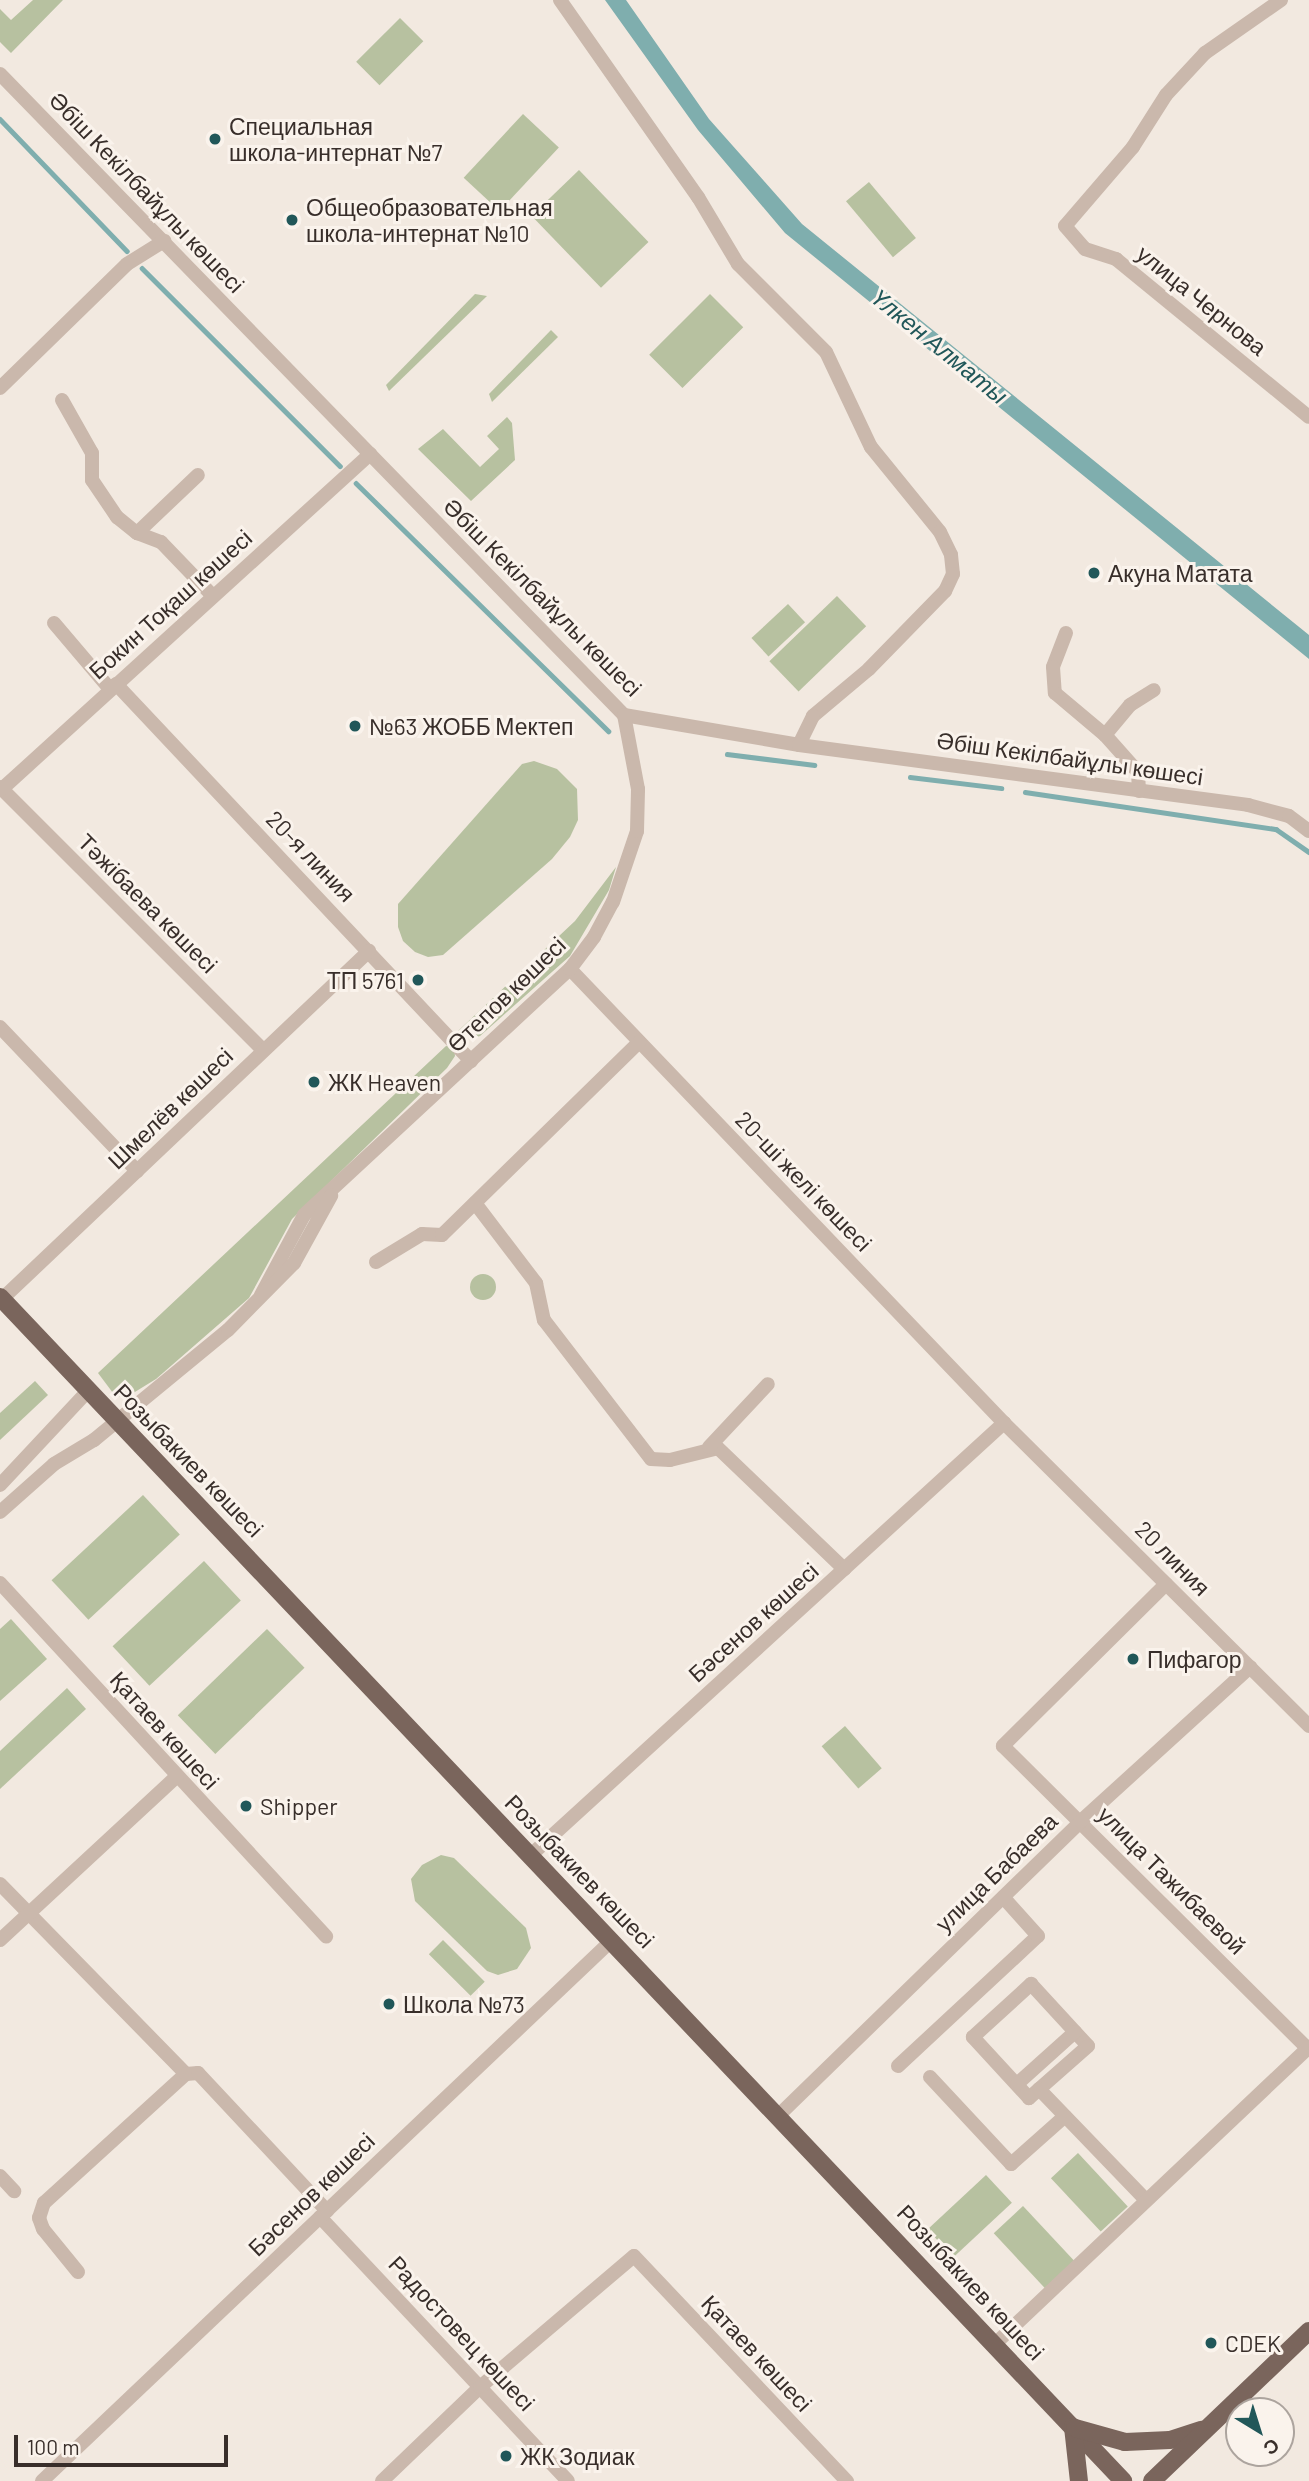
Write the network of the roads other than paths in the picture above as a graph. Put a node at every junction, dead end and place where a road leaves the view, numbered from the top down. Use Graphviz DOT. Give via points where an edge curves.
graph roads {
  1 [pos="561,0"];
  2 [pos="1281,0"];
  3 [pos="0,74"];
  4 [pos="164,241"];
  5 [pos="0,388"];
  6 [pos="62,400"];
  7 [pos="1309,417"];
  8 [pos="370,453"];
  9 [pos="198,475"];
  10 [pos="136,533"];
  11 [pos="213,596"];
  12 [pos="54,622"];
  13 [pos="1066,633"];
  14 [pos="113,686"];
  15 [pos="1154,690"];
  16 [pos="624,715"];
  17 [pos="1105,735"];
  18 [pos="799,745"];
  19 [pos="1,788"];
  20 [pos="1139,790"];
  21 [pos="1309,831"];
  22 [pos="369,951"];
  23 [pos="570,969"];
  24 [pos="0,1027"];
  25 [pos="639,1042"];
  26 [pos="263,1050"];
  27 [pos="471,1061"];
  28 [pos="137,1171"];
  29 [pos="475,1203"];
  30 [pos="376,1262"];
  31 [pos="1,1298"];
  32 [pos="768,1384"];
  33 [pos="89,1390"];
  34 [pos="118,1420"];
  35 [pos="1004,1423"];
  36 [pos="709,1447"];
  37 [pos="0,1485"];
  38 [pos="0,1512"];
  39 [pos="844,1569"];
  40 [pos="0,1583"];
  41 [pos="1166,1584"];
  42 [pos="1250,1667"];
  43 [pos="1309,1726"];
  44 [pos="177,1776"];
  45 [pos="1081,1821"];
  46 [pos="531,1855"];
  47 [pos="0,1884"];
  48 [pos="1003,1897"];
  49 [pos="28,1914"];
  50 [pos="326,1936"];
  51 [pos="0,1940"];
  52 [pos="612,1940"];
  53 [pos="1075,2032"];
  54 [pos="1308,2047"];
  55 [pos="898,2066"];
  56 [pos="186,2074"];
  57 [pos="930,2077"];
  58 [pos="1017,2084"];
  59 [pos="1039,2089"];
  60 [pos="779,2115"];
  61 [pos="1065,2116"];
  62 [pos="0,2176"];
  63 [pos="14,2191"];
  64 [pos="1146,2200"];
  65 [pos="324,2214"];
  66 [pos="78,2272"];
  67 [pos="1309,2331"];
  68 [pos="996,2343"];
  69 [pos="480,2387"];
  70 [pos="1073,2427"];
  71 [pos="1208,2428"];
  72 [pos="42,2481"];
  73 [pos="382,2481"];
  74 [pos="568,2481"];
  75 [pos="847,2481"];
  76 [pos="1079,2481"];
  77 [pos="1123,2481"];
  78 [pos="1152,2481"];
  1 -- 18 [label="street" via="698,197 738,264 826,352 871,447 940,532 951,555 953,574 945,591 869,669 813,716"];
  2 -- 7 [label="street, улица Чернова" via="1205,53 1166,94 1133,147 1065,226 1085,249 1116,259"];
  3 -- 4 [label="street, Әбіш Кекілбайұлы көшесі"];
  4 -- 5 [label="street" via="127,264"];
  4 -- 8 [label="street, Әбіш Кекілбайұлы көшесі"];
  6 -- 10 [label="street" via="92,453 92,480 117,517"];
  8 -- 11 [label="street, Бокин Тоқаш көшесі"];
  8 -- 16 [label="street, Әбіш Кекілбайұлы көшесі"];
  9 -- 10 [label="street"];
  10 -- 11 [label="street" via="161,542"];
  11 -- 14 [label="street, Бокин Тоқаш көшесі"];
  12 -- 14 [label="street, 20-я линия"];
  13 -- 17 [label="street" via="1053,667 1055,693"];
  14 -- 19 [label="street, Бокин Тоқаш көшесі"];
  14 -- 22 [label="street, 20-я линия"];
  15 -- 17 [label="street" via="1130,705"];
  16 -- 18 [label="street, Әбіш Кекілбайұлы көшесі"];
  16 -- 23 [label="street, Өтепов көшесі" via="638,789 637,831 613,902"];
  17 -- 20 [label="street" via="1138,772"];
  18 -- 20 [label="street, Әбіш Кекілбайұлы көшесі"];
  19 -- 26 [label="street, Тәжібаева көшесі"];
  20 -- 21 [label="street, Әбіш Кекілбайұлы көшесі" via="1248,805 1289,816"];
  22 -- 26 [label="street, Шмелёв көшесі"];
  22 -- 27 [label="street, 20-я линия"];
  23 -- 25 [label="street, 20-ші желі көшесі"];
  23 -- 27 [label="street, Өтепов көшесі"];
  24 -- 28 [label="street"];
  25 -- 29 [label="street"];
  25 -- 35 [label="street, 20-ші желі көшесі"];
  26 -- 28 [label="street, Шмелёв көшесі"];
  27 -- 34 [label="street, Өтепов көшесі" via="340,1184 303,1251 228,1330"];
  28 -- 31 [label="street, Шмелёв көшесі"];
  29 -- 30 [label="street" via="442,1234 422,1234"];
  29 -- 36 [label="street" via="536,1283 544,1320 651,1459 670,1460"];
  31 -- 33 [label="main road, Розыбакиев көшесі"];
  32 -- 36 [label="street"];
  33 -- 34 [label="main road, Розыбакиев көшесі"];
  33 -- 37 [label="street"];
  34 -- 38 [label="street, Өтепов көшесі" via="54,1464"];
  34 -- 46 [label="main road, Розыбакиев көшесі"];
  35 -- 39 [label="street, Бәсенов көшесі"];
  35 -- 41 [label="street, 20 линия"];
  36 -- 39 [label="street" via="730,1455"];
  39 -- 46 [label="street, Бәсенов көшесі"];
  40 -- 44 [label="street, Қатаев көшесі"];
  41 -- 42 [label="street, 20 линия"];
  41 -- 45 [label="street, улица Тажибаевой" via="1003,1746"];
  42 -- 43 [label="street, 20 линия"];
  42 -- 45 [label="street, улица Бабаева"];
  44 -- 49 [label="street"];
  44 -- 50 [label="street, Қатаев көшесі"];
  45 -- 48 [label="street, улица Бабаева"];
  45 -- 54 [label="street, улица Тажибаевой"];
  46 -- 52 [label="main road, Розыбакиев көшесі"];
  47 -- 49 [label="street"];
  48 -- 55 [label="street" via="1038,1936"];
  48 -- 60 [label="street, улица Бабаева"];
  49 -- 51 [label="street"];
  49 -- 56 [label="street"];
  52 -- 60 [label="main road, Розыбакиев көшесі"];
  52 -- 65 [label="street, Бәсенов көшесі"];
  53 -- 58 [label="street"];
  53 -- 58 [label="street" via="1031,1984 973,2038"];
  53 -- 59 [label="street" via="1088,2046"];
  54 -- 64 [label="street" via="1264,2094"];
  56 -- 65 [label="street, Радостовец көшесі" via="198,2073"];
  56 -- 66 [label="street" via="44,2203 39,2218 43,2229"];
  57 -- 61 [label="street" via="1010,2164"];
  58 -- 59 [label="street" via="1029,2098"];
  59 -- 61 [label="street"];
  60 -- 68 [label="main road, Розыбакиев көшесі"];
  61 -- 64 [label="street"];
  62 -- 63 [label="street"];
  64 -- 68 [label="street"];
  65 -- 69 [label="street, Радостовец көшесі"];
  65 -- 72 [label="street, Бәсенов көшесі"];
  67 -- 71 [label="main road"];
  68 -- 70 [label="main road, Розыбакиев көшесі"];
  69 -- 73 [label="street"];
  69 -- 74 [label="street, Радостовец көшесі"];
  69 -- 75 [label="street, Қатаев көшесі" via="634,2256"];
  70 -- 71 [label="main road" via="1104,2439 1137,2443 1170,2440"];
  70 -- 76 [label="main road"];
  70 -- 77 [label="main road, Розыбакиев көшесі"];
  71 -- 78 [label="main road"];
}
